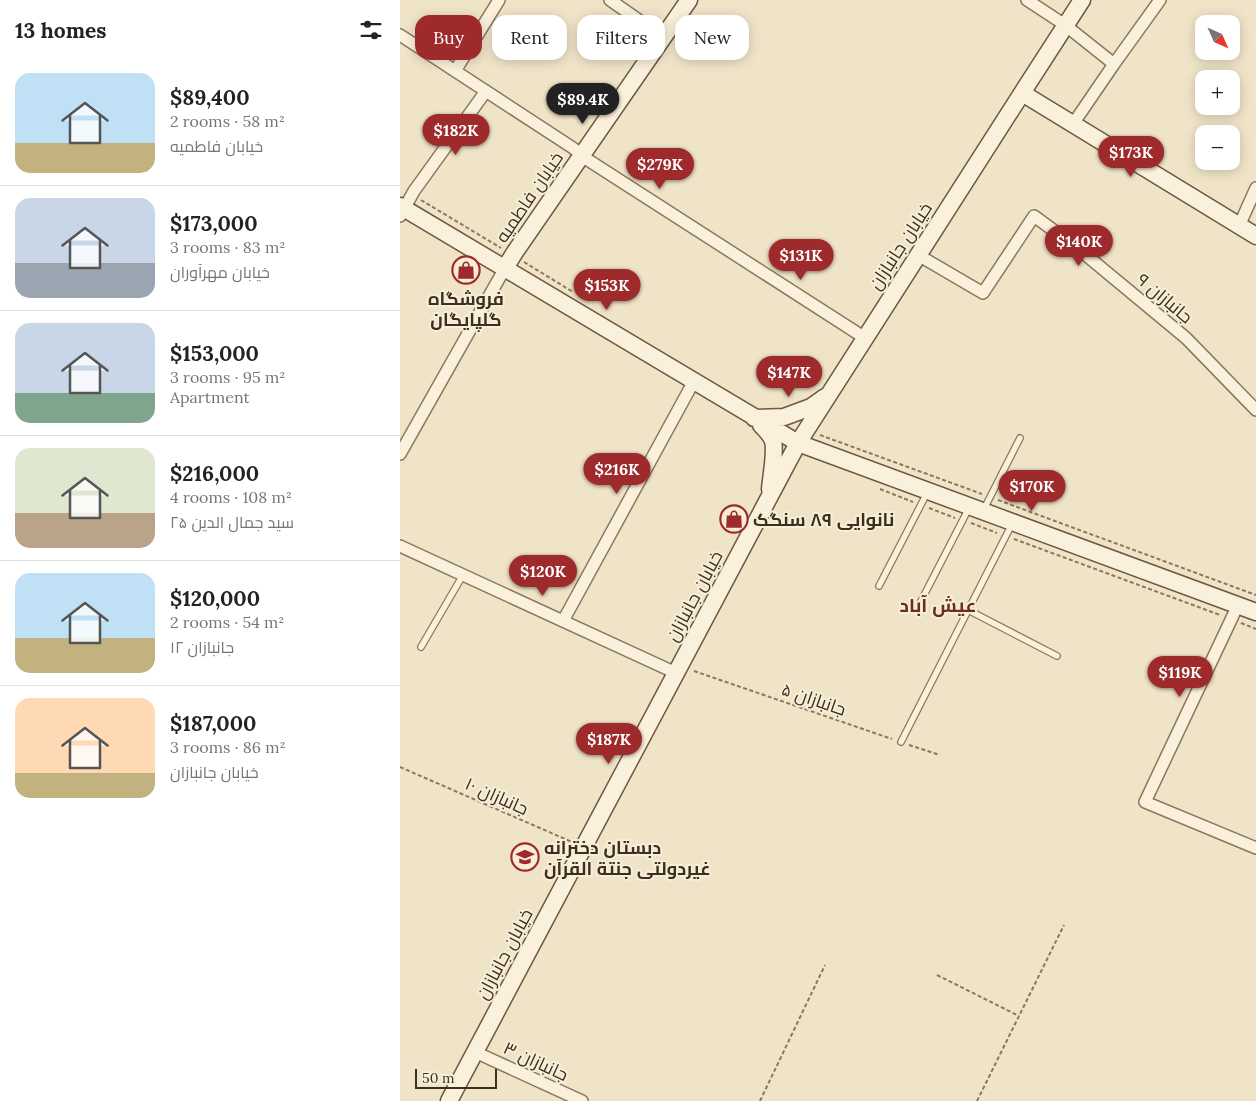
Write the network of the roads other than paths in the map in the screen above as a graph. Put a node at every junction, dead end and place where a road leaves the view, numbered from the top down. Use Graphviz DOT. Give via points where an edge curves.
graph roads {
  1 [pos="499,0"];
  2 [pos="689,0"];
  3 [pos="1027,0"];
  4 [pos="1082,0"];
  5 [pos="1160,0"];
  6 [pos="613,1"];
  7 [pos="633,15"];
  8 [pos="1065,25"];
  9 [pos="400,35"];
  10 [pos="665,35"];
  11 [pos="647,60"];
  12 [pos="1114,64"];
  13 [pos="455,71"];
  14 [pos="486,91"];
  15 [pos="1022,93"];
  16 [pos="1073,124"];
  17 [pos="582,155"];
  18 [pos="1256,188"];
  19 [pos="401,210"];
  20 [pos="1239,226"];
  21 [pos="1256,236"];
  22 [pos="918,255"];
  23 [pos="505,268"];
  24 [pos="865,338"];
  25 [pos="694,381"];
  26 [pos="829,394"];
  27 [pos="1256,410"];
  28 [pos="754,418"];
  29 [pos="1020,438"];
  30 [pos="798,443"];
  31 [pos="400,454"];
  32 [pos="928,491"];
  33 [pos="769,498"];
  34 [pos="976,509"];
  35 [pos="1013,522"];
  36 [pos="400,546"];
  37 [pos="463,575"];
  38 [pos="879,586"];
  39 [pos="920,603"];
  40 [pos="1238,605"];
  41 [pos="968,610"];
  42 [pos="1256,612"];
  43 [pos="563,621"];
  44 [pos="421,648"];
  45 [pos="1058,656"];
  46 [pos="678,669"];
  47 [pos="901,742"];
  48 [pos="1256,848"];
  49 [pos="475,1052"];
  50 [pos="578,1100"];
  51 [pos="449,1101"];
  1 -- 13 [label="street"];
  2 -- 10 [label="main road, خیابان فاطمیه"];
  3 -- 8 [label="street"];
  4 -- 8 [label="main road, خیابان جانبازان"];
  5 -- 12 [label="street"];
  6 -- 7 [label="street"];
  8 -- 12 [label="street"];
  8 -- 15 [label="main road, خیابان جانبازان"];
  9 -- 13 [label="street"];
  11 -- 17 [label="main road, خیابان فاطمیه"];
  12 -- 16 [label="street"];
  13 -- 14 [label="street"];
  14 -- 17 [label="street"];
  14 -- 19 [label="street"];
  15 -- 16 [label="main road"];
  15 -- 22 [label="main road, خیابان جانبازان"];
  16 -- 20 [label="main road"];
  17 -- 23 [label="main road, خیابان فاطمیه"];
  17 -- 24 [label="street"];
  18 -- 20 [label="street"];
  19 -- 23 [label="main road"];
  20 -- 21 [label="main road"];
  22 -- 24 [label="main road, خیابان جانبازان"];
  22 -- 27 [label="street, جانبازان ۹" via="983,293 1034,216 1186,338"];
  23 -- 25 [label="main road"];
  23 -- 31 [label="street"];
  24 -- 26 [label="main road, خیابان جانبازان"];
  25 -- 28 [label="main road"];
  25 -- 43 [label="street"];
  26 -- 28 [label="main road" via="811,407 784,417"];
  26 -- 30 [label="main road, خیابان جانبازان"];
  28 -- 30 [label="main road"];
  28 -- 33 [label="main road" via="766,430 774,448"];
  29 -- 34 [label="lane"];
  30 -- 32 [label="main road"];
  30 -- 33 [label="main road, خیابان جانبازان"];
  32 -- 34 [label="main road"];
  32 -- 38 [label="lane"];
  33 -- 46 [label="main road, خیابان جانبازان"];
  34 -- 35 [label="main road"];
  34 -- 39 [label="lane"];
  35 -- 40 [label="main road"];
  35 -- 41 [label="lane"];
  36 -- 37 [label="street"];
  37 -- 43 [label="street"];
  37 -- 44 [label="lane"];
  40 -- 42 [label="main road"];
  40 -- 48 [label="street" via="1145,802"];
  41 -- 45 [label="lane"];
  41 -- 47 [label="lane"];
  43 -- 46 [label="street"];
  46 -- 49 [label="main road, خیابان جانبازان"];
  49 -- 50 [label="street, جانبازان ۳"];
  49 -- 51 [label="main road, خیابان جانبازان"];
}
